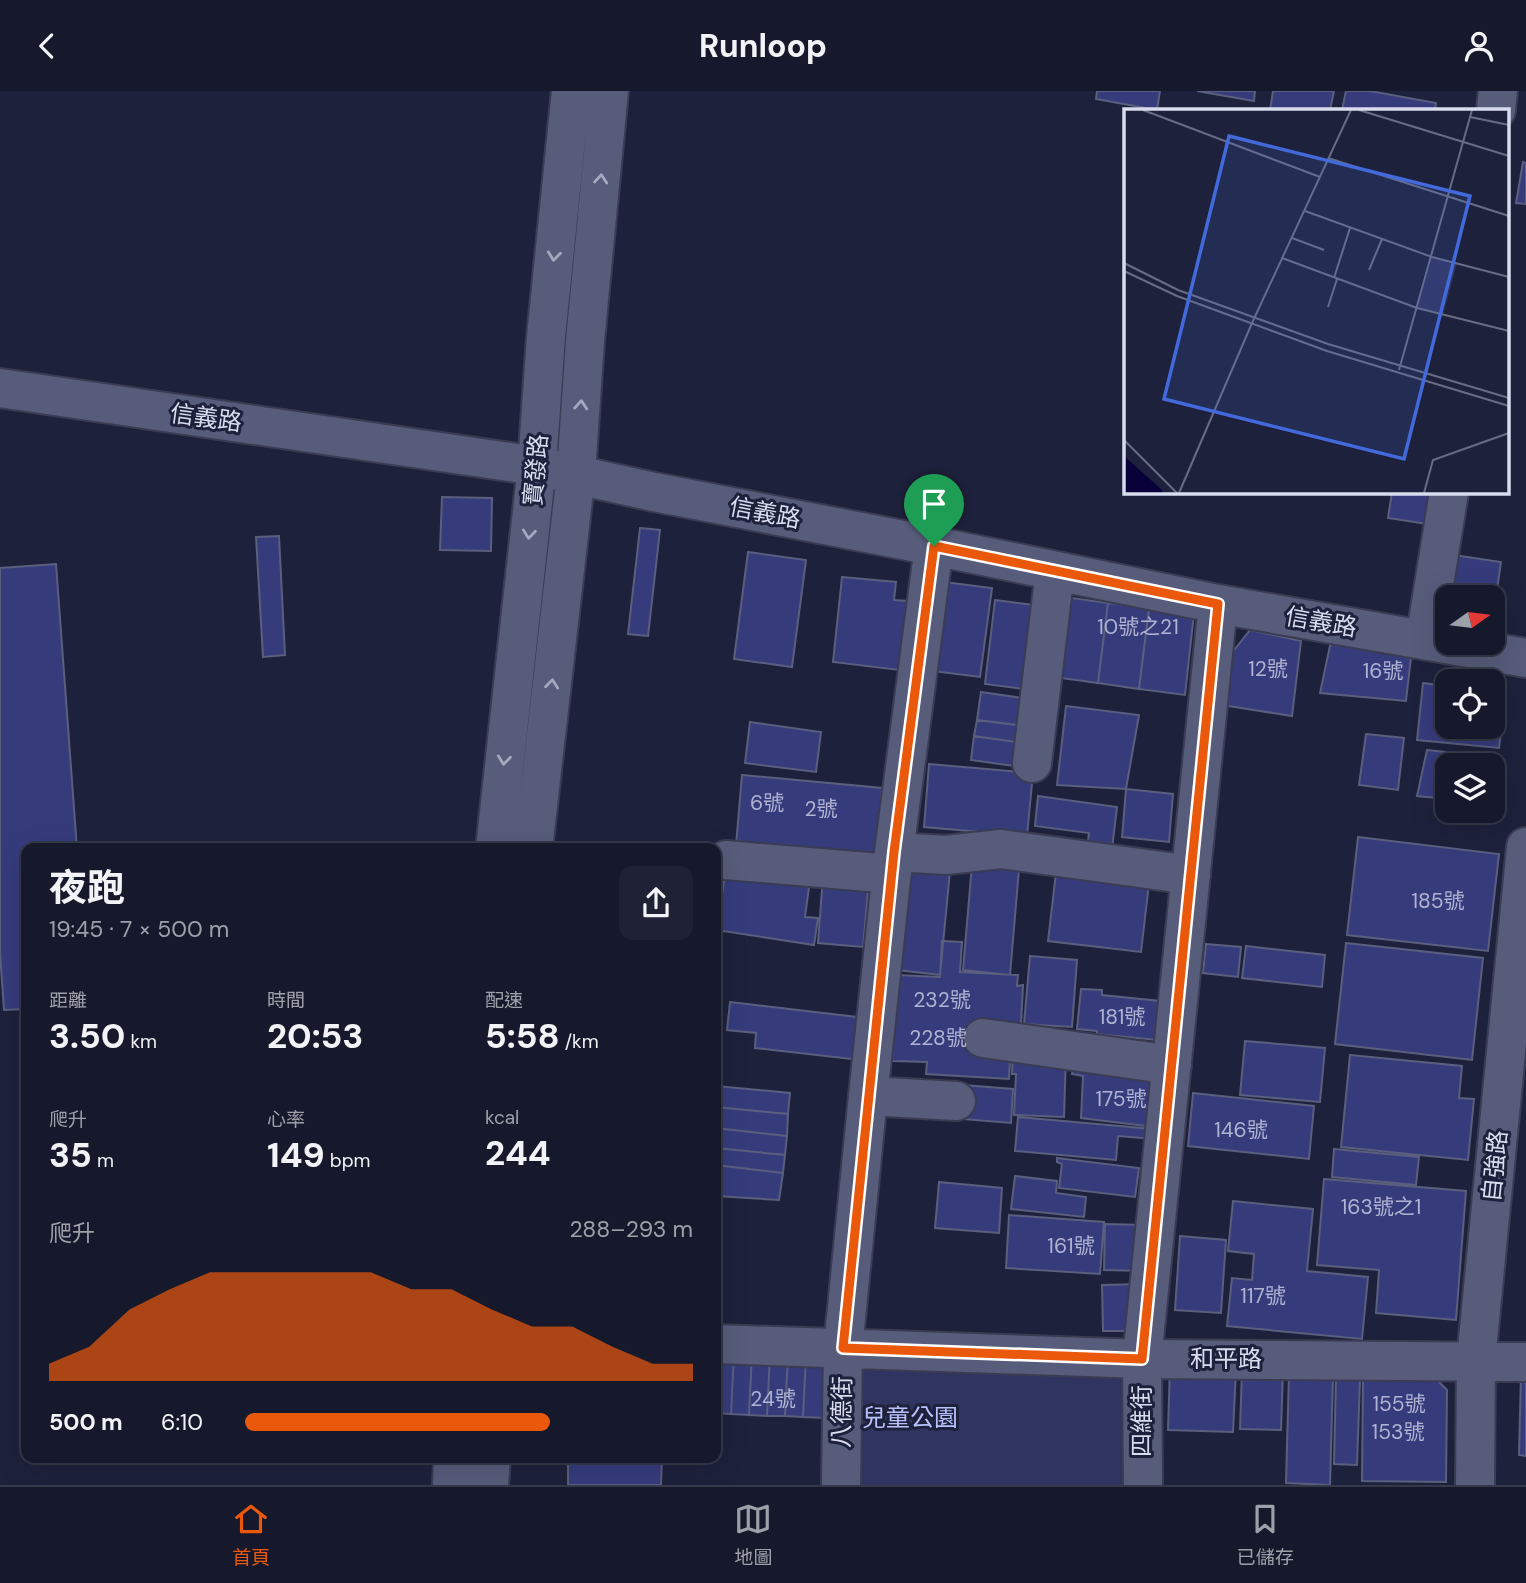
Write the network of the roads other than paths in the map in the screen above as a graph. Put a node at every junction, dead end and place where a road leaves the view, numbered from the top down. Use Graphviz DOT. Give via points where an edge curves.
graph roads {
  1 [pos="571,91"];
  2 [pos="609,91"];
  3 [pos="1498,91"];
  4 [pos="1496,109"];
  5 [pos="0,388"];
  6 [pos="537,466"];
  7 [pos="576,473"];
  8 [pos="1449,493"];
  9 [pos="934,546"];
  10 [pos="1055,571"];
  11 [pos="1218,604"];
  12 [pos="1425,640"];
  13 [pos="1526,658"];
  14 [pos="1032,763"];
  15 [pos="496,843"];
  16 [pos="534,843"];
  17 [pos="1526,847"];
  18 [pos="726,860"];
  19 [pos="893,863"];
  20 [pos="1191,875"];
  21 [pos="983,1038"];
  22 [pos="1172,1065"];
  23 [pos="868,1096"];
  24 [pos="956,1101"];
  25 [pos="721,1344"];
  26 [pos="843,1348"];
  27 [pos="1142,1359"];
  28 [pos="1476,1360"];
  29 [pos="1526,1361"];
  30 [pos="453,1463"];
  31 [pos="491,1463"];
  32 [pos="452,1485"];
  33 [pos="489,1485"];
  34 [pos="841,1485"];
  35 [pos="1143,1485"];
  36 [pos="1475,1485"];
  1 -- 6 [label="street, 寶發路, one-way"];
  7 -- 2 [label="street, 寶發路, one-way"];
  3 -- 4 [label="street"];
  5 -- 6 [label="street, 信義路"];
  6 -- 7 [label="street, 信義路"];
  6 -- 15 [label="street, 寶發路, one-way"];
  7 -- 9 [label="street, 信義路"];
  16 -- 7 [label="street, 寶發路, one-way"];
  8 -- 12 [label="street"];
  9 -- 10 [label="street, 信義路"];
  9 -- 19 [label="street, 八德街"];
  10 -- 11 [label="street, 信義路"];
  10 -- 14 [label="street"];
  11 -- 12 [label="street, 信義路"];
  11 -- 20 [label="street, 四維街"];
  12 -- 13 [label="street, 信義路"];
  17 -- 28 [label="street, 自強路"];
  18 -- 19 [label="street"];
  19 -- 20 [label="street" via="1001,849"];
  19 -- 23 [label="street, 八德街"];
  20 -- 22 [label="street, 四維街"];
  21 -- 22 [label="street"];
  22 -- 27 [label="street, 四維街"];
  23 -- 24 [label="street"];
  23 -- 26 [label="street, 八德街"];
  25 -- 26 [label="street, 和平路"];
  26 -- 27 [label="street, 和平路"];
  26 -- 34 [label="street, 八德街"];
  27 -- 28 [label="street, 和平路"];
  27 -- 35 [label="street, 四維街"];
  28 -- 29 [label="street, 和平路"];
  28 -- 36 [label="street, 自強路"];
  30 -- 32 [label="street"];
  31 -- 33 [label="street"];
}
